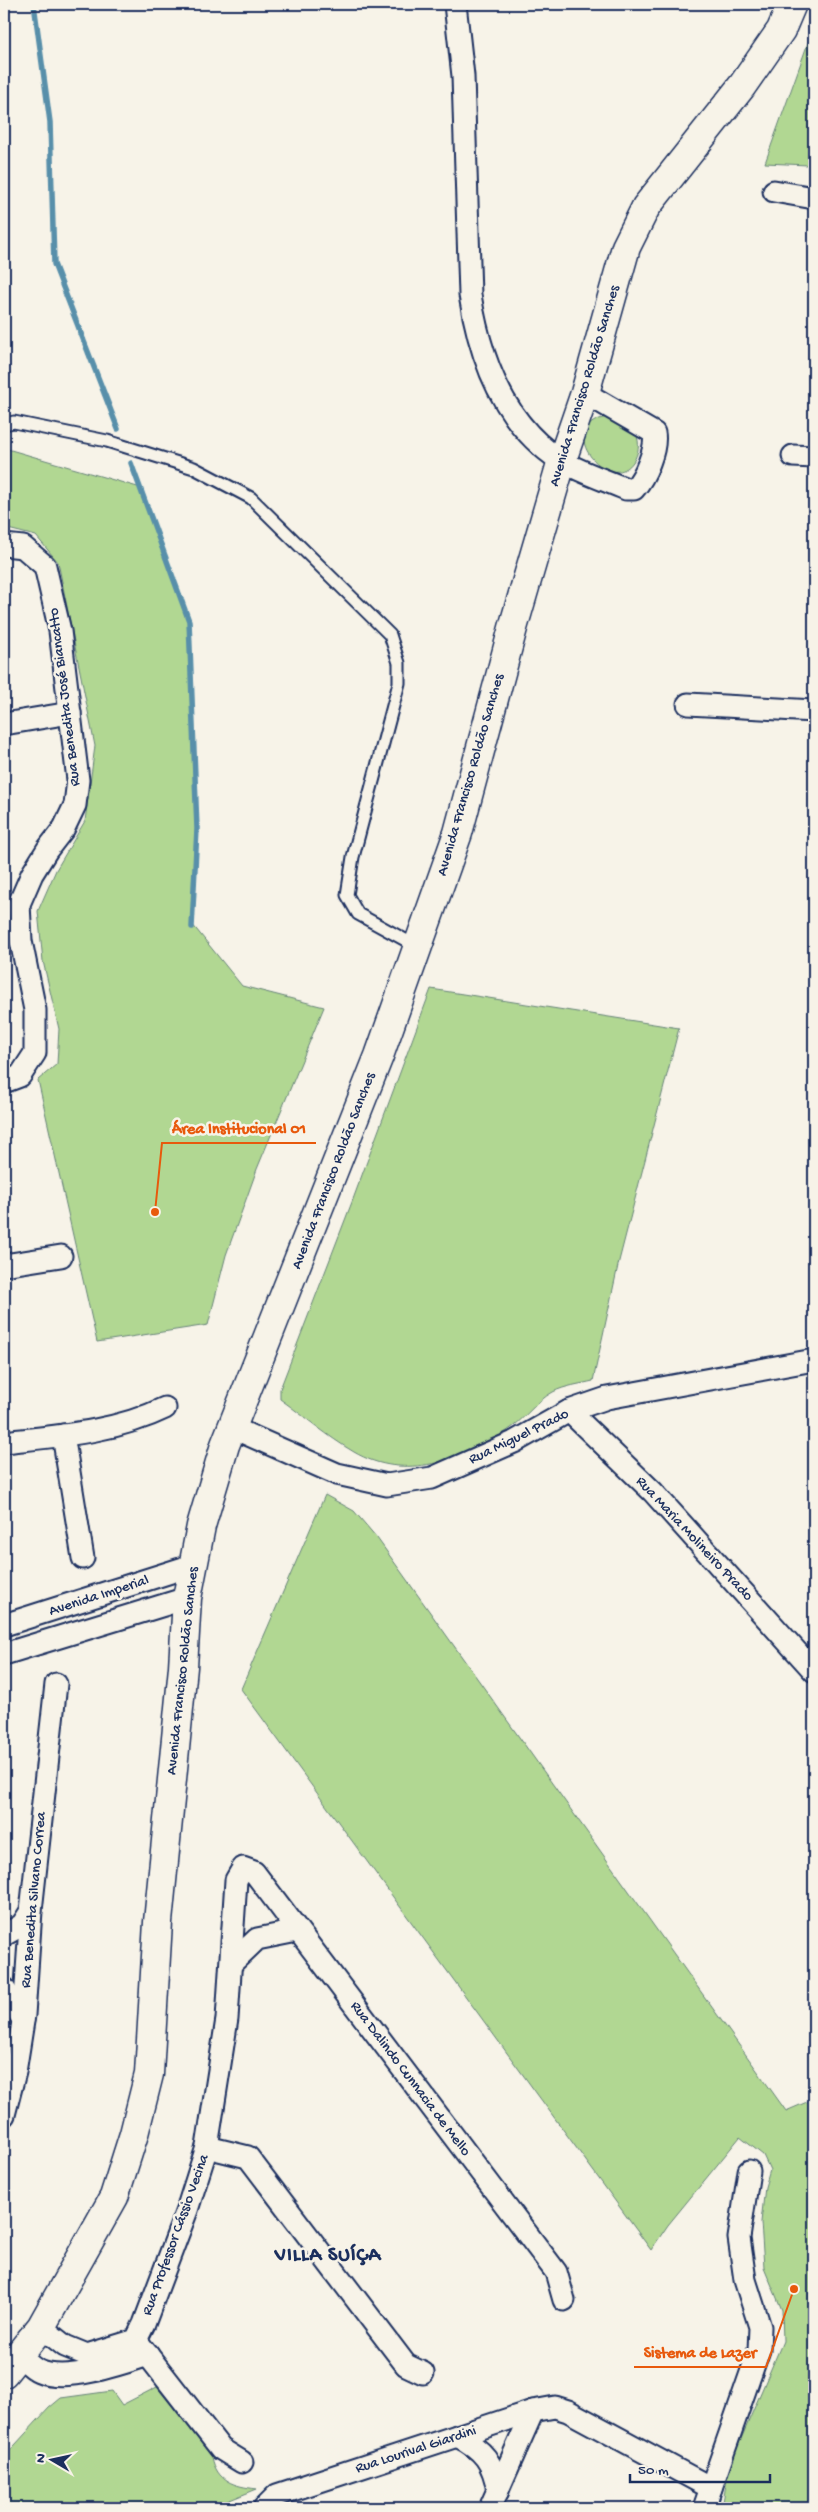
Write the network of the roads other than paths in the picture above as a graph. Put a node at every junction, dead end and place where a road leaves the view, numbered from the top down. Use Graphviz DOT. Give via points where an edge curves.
graph roads {
  1 [pos="455,4"];
  2 [pos="792,4"];
  3 [pos="774,191"];
  4 [pos="814,198"];
  5 [pos="585,393"];
  6 [pos="4,424"];
  7 [pos="562,460"];
  8 [pos="13,546"];
  9 [pos="688,704"];
  10 [pos="814,711"];
  11 [pos="70,713"];
  12 [pos="4,724"];
  13 [pos="11,905"];
  14 [pos="418,947"];
  15 [pos="12,1079"];
  16 [pos="61,1256"];
  17 [pos="4,1265"];
  18 [pos="814,1360"];
  19 [pos="165,1408"];
  20 [pos="569,1411"];
  21 [pos="233,1428"];
  22 [pos="63,1435"];
  23 [pos="4,1442"];
  24 [pos="83,1558"];
  25 [pos="193,1566"];
  26 [pos="187,1598"];
  27 [pos="7,1622"];
  28 [pos="4,1654"];
  29 [pos="814,1671"];
  30 [pos="56,1684"];
  31 [pos="243,1868"];
  32 [pos="31,1911"];
  33 [pos="297,1931"];
  34 [pos="4,1935"];
  35 [pos="232,1963"];
  36 [pos="4,1988"];
  37 [pos="24,2020"];
  38 [pos="4,2115"];
  39 [pos="207,2147"];
  40 [pos="749,2171"];
  41 [pos="564,2300"];
  42 [pos="41,2327"];
  43 [pos="142,2347"];
  44 [pos="11,2364"];
  45 [pos="423,2373"];
  46 [pos="533,2412"];
  47 [pos="457,2436"];
  48 [pos="242,2462"];
  49 [pos="711,2488"];
  50 [pos="494,2500"];
  51 [pos="270,2502"];
  52 [pos="704,2508"];
  1 -- 7 [label="street" via="464,76 468,257 475,329 488,368 514,416 534,440"];
  2 -- 5 [label="street, Avenida Francisco Roldão Sanches" via="781,30 742,86 646,207 626,247"];
  3 -- 4 [label="street"];
  5 -- 7 [label="street, Avenida Francisco Roldão Sanches"];
  5 -- 7 [label="street" via="654,433 654,447 634,489 626,489"];
  6 -- 14 [label="lane" via="14,422 106,441 194,468 251,498 390,634 399,663 399,683 353,857 347,895 358,914"];
  7 -- 14 [label="street, Avenida Francisco Roldão Sanches" via="458,833"];
  8 -- 11 [label="street, Rua Benedita José Biancatto" via="46,566 60,631"];
  9 -- 10 [label="street"];
  11 -- 12 [label="street"];
  11 -- 13 [label="street, Rua Benedita José Biancatto" via="78,780 75,805 64,828"];
  13 -- 15 [label="street, Rua Benedita José Biancatto" via="35,1010 35,1054"];
  14 -- 21 [label="street, Avenida Francisco Roldão Sanches" via="379,1056"];
  16 -- 17 [label="street"];
  18 -- 20 [label="street, Rua Miguel Prado" via="607,1398"];
  19 -- 22 [label="street" via="142,1419"];
  20 -- 21 [label="street, Rua Miguel Prado" via="514,1442 432,1478 387,1486 337,1474"];
  20 -- 29 [label="street, Rua Maria Molineiro Prado" via="653,1492"];
  21 -- 25 [label="street, Avenida Francisco Roldão Sanches" via="201,1526"];
  22 -- 23 [label="street"];
  22 -- 24 [label="street"];
  25 -- 26 [label="street, Avenida Francisco Roldão Sanches"];
  25 -- 27 [label="street, Avenida Imperial"];
  26 -- 28 [label="street, Avenida Imperial"];
  26 -- 42 [label="street, Avenida Francisco Roldão Sanches" via="158,1922 149,2074 114,2196"];
  30 -- 32 [label="street, Rua Benedita Silvano Correa"];
  31 -- 33 [label="street, Rua Dalindo Cunnacia de Mello" via="254,1872"];
  31 -- 35 [label="street, Rua Professor Cássio Vecina" via="236,1880"];
  32 -- 34 [label="street" via="22,1924"];
  32 -- 37 [label="street, Rua Benedita Silvano Correa"];
  33 -- 35 [label="street" via="257,1939"];
  33 -- 41 [label="street, Rua Dalindo Cunnacia de Mello" via="556,2272"];
  35 -- 39 [label="street, Rua Professor Cássio Vecina" via="217,2092"];
  36 -- 37 [label="street"];
  37 -- 38 [label="street, Rua Benedita Silvano Correa"];
  39 -- 43 [label="street, Rua Professor Cássio Vecina"];
  39 -- 45 [label="street" via="248,2157 406,2365"];
  40 -- 49 [label="street" via="739,2238 745,2280 760,2327 759,2350"];
  42 -- 43 [label="street" via="65,2346 88,2355"];
  42 -- 44 [label="street, Avenida Francisco Roldão Sanches"];
  43 -- 44 [label="street" via="98,2370 56,2375"];
  43 -- 48 [label="street" via="221,2449"];
  46 -- 47 [label="street, Rua Lourival Giardini"];
  46 -- 49 [label="street, Rua Lourival Giardini" via="555,2407 568,2411"];
  46 -- 50 [label="street"];
  47 -- 50 [label="street" via="474,2445 487,2458 494,2472"];
  47 -- 51 [label="street, Rua Lourival Giardini"];
  49 -- 52 [label="street"];
}
